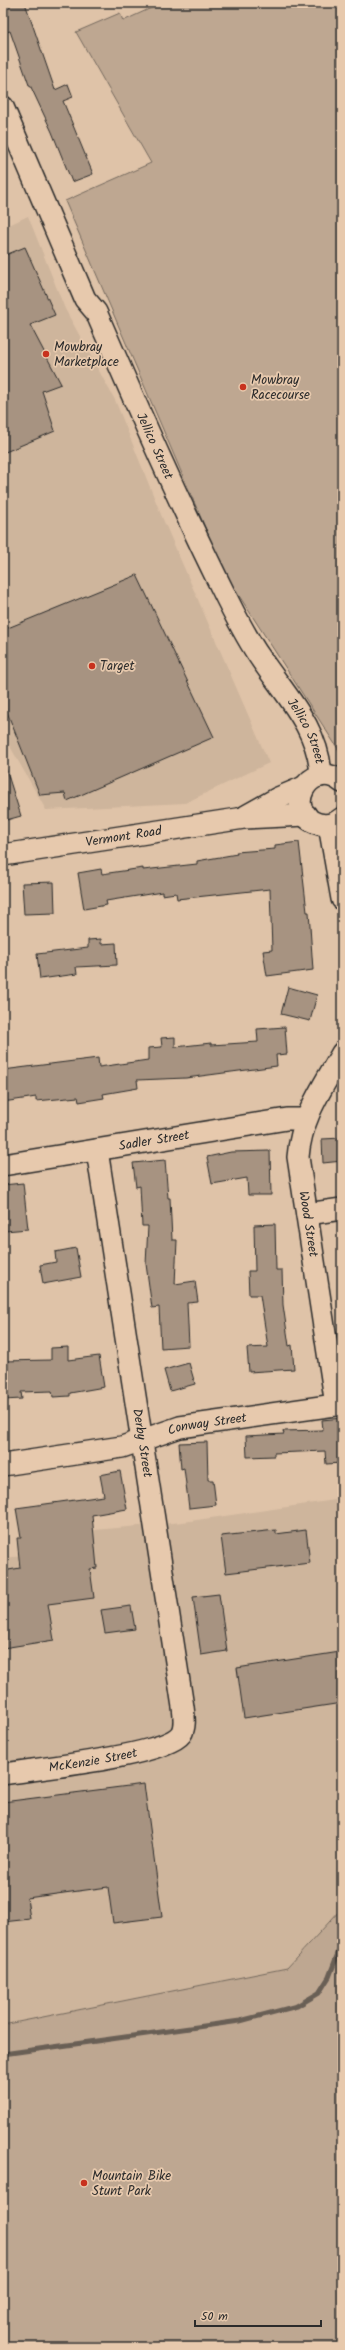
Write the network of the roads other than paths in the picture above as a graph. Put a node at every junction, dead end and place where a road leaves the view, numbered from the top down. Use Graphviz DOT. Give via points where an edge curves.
graph roads {
  1 [pos="3,107"];
  2 [pos="313,781"];
  3 [pos="342,782"];
  4 [pos="306,815"];
  5 [pos="244,818"];
  6 [pos="336,822"];
  7 [pos="3,855"];
  8 [pos="342,899"];
  9 [pos="342,1053"];
  10 [pos="305,1119"];
  11 [pos="98,1150"];
  12 [pos="3,1165"];
  13 [pos="342,1209"];
  14 [pos="307,1214"];
  15 [pos="339,1405"];
  16 [pos="142,1440"];
  17 [pos="3,1465"];
  18 [pos="180,1735"];
  19 [pos="3,1774"];
  1 -- 2 [label="street, Jellico Street" via="85,299 96,312 160,460 227,600 260,658 304,719 320,759"];
  2 -- 3 [label="street" via="333,777"];
  2 -- 4 [label="street" via="300,805"];
  2 -- 5 [label="street, Vermont Road"];
  4 -- 5 [label="street, Vermont Road"];
  4 -- 6 [label="street, Vermont Road" via="314,822"];
  5 -- 7 [label="street, Vermont Road"];
  6 -- 8 [label="street"];
  9 -- 10 [label="street, Wood Street"];
  10 -- 11 [label="street, Sadler Street" via="297,1118"];
  10 -- 14 [label="street, Wood Street" via="299,1139 298,1157"];
  11 -- 12 [label="street, Sadler Street"];
  11 -- 16 [label="street, Derby Street"];
  13 -- 14 [label="street"];
  14 -- 15 [label="street, Wood Street"];
  15 -- 16 [label="street, Conway Street" via="180,1427"];
  16 -- 17 [label="street, Conway Street" via="122,1447"];
  16 -- 18 [label="street, Derby Street" via="183,1707 184,1726"];
  18 -- 19 [label="street, McKenzie Street" via="156,1748 132,1754"];
}
